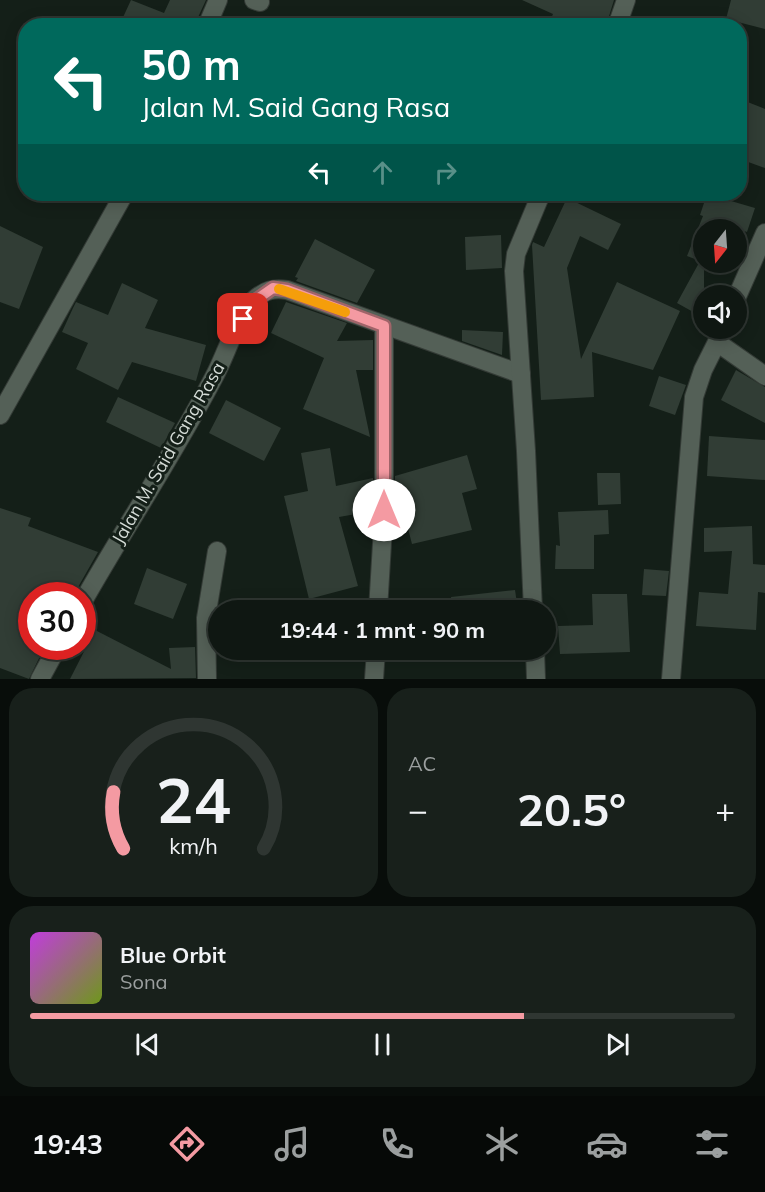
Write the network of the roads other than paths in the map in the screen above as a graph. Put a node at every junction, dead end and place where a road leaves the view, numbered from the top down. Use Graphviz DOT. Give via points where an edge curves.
graph roads {
  1 [pos="218,0"];
  2 [pos="626,0"];
  3 [pos="210,18"];
  4 [pos="620,18"];
  5 [pos="120,201"];
  6 [pos="538,201"];
  7 [pos="765,233"];
  8 [pos="742,285"];
  9 [pos="384,326"];
  10 [pos="719,339"];
  11 [pos="724,339"];
  12 [pos="521,374"];
  13 [pos="765,376"];
  14 [pos="0,415"];
  15 [pos="217,551"];
  16 [pos="94,582"];
  17 [pos="379,600"];
  18 [pos="532,600"];
  19 [pos="50,660"];
  20 [pos="375,660"];
  21 [pos="535,660"];
  22 [pos="40,679"];
  23 [pos="207,679"];
  24 [pos="374,679"];
  25 [pos="536,679"];
  26 [pos="671,679"];
  1 -- 3 [label="street"];
  2 -- 4 [label="street"];
  5 -- 14 [label="street"];
  6 -- 12 [label="street" via="516,254 514,271"];
  7 -- 8 [label="street"];
  9 -- 12 [label="street, Jalan M. Said Gang Rasa"];
  9 -- 16 [label="street, Jalan M. Said Gang Rasa" via="287,290 273,288 253,302 214,377"];
  9 -- 17 [label="street" via="384,510"];
  10 -- 26 [label="street" via="694,397"];
  11 -- 13 [label="street"];
  12 -- 18 [label="street"];
  15 -- 23 [label="street" via="206,618"];
  19 -- 22 [label="street"];
  20 -- 24 [label="street"];
  21 -- 25 [label="street"];
}
